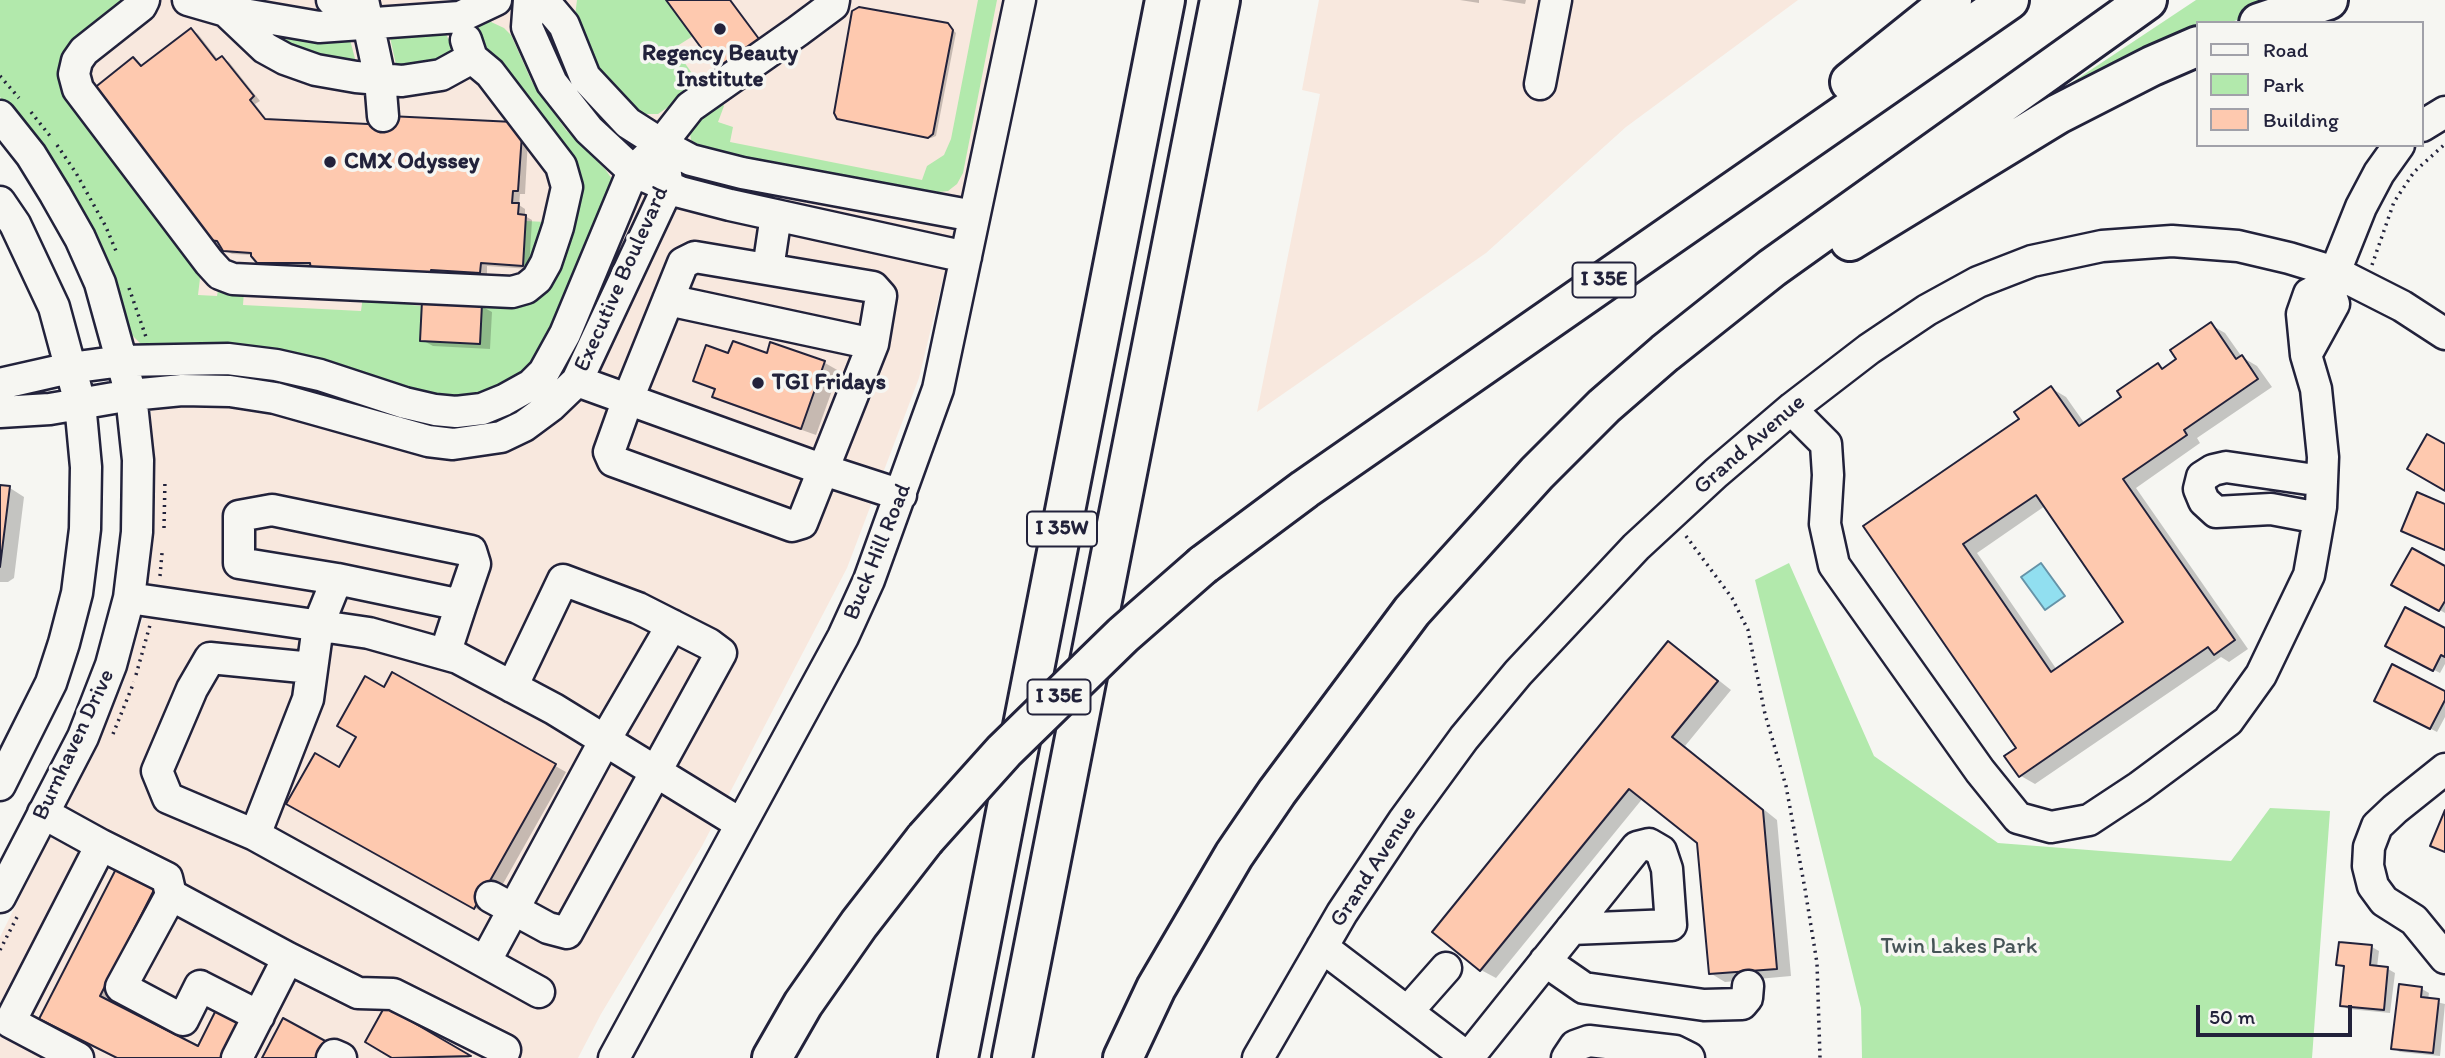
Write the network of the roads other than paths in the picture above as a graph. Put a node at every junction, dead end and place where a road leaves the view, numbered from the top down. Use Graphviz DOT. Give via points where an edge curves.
graph roads {
  1 [pos="144,0"];
  2 [pos="188,0"];
  3 [pos="332,0"];
  4 [pos="496,0"];
  5 [pos="529,0"];
  6 [pos="543,0"];
  7 [pos="834,0"];
  8 [pos="1020,0"];
  9 [pos="1166,0"];
  10 [pos="1220,0"];
  11 [pos="1556,0"];
  12 [pos="1952,0"];
  13 [pos="2009,0"];
  14 [pos="2147,0"];
  15 [pos="2328,0"];
  16 [pos="364,8"];
  17 [pos="226,11"];
  18 [pos="460,18"];
  19 [pos="2265,21"];
  20 [pos="2196,48"];
  21 [pos="472,58"];
  22 [pos="380,79"];
  23 [pos="1540,84"];
  24 [pos="2445,112"];
  25 [pos="0,116"];
  26 [pos="383,116"];
  27 [pos="2424,125"];
  28 [pos="661,144"];
  29 [pos="2398,147"];
  30 [pos="633,170"];
  31 [pos="668,187"];
  32 [pos="0,202"];
  33 [pos="776,215"];
  34 [pos="974,216"];
  35 [pos="966,257"];
  36 [pos="768,270"];
  37 [pos="2331,279"];
  38 [pos="1581,296"];
  39 [pos="668,300"];
  40 [pos="2445,334"];
  41 [pos="873,344"];
  42 [pos="1665,353"];
  43 [pos="122,361"];
  44 [pos="70,368"];
  45 [pos="577,381"];
  46 [pos="0,384"];
  47 [pos="131,395"];
  48 [pos="628,399"];
  49 [pos="80,402"];
  50 [pos="1791,409"];
  51 [pos="0,412"];
  52 [pos="824,470"];
  53 [pos="2322,481"];
  54 [pos="901,495"];
  55 [pos="2319,518"];
  56 [pos="337,579"];
  57 [pos="129,598"];
  58 [pos="461,606"];
  59 [pos="672,625"];
  60 [pos="318,626"];
  61 [pos="445,654"];
  62 [pos="312,668"];
  63 [pos="512,687"];
  64 [pos="605,740"];
  65 [pos="10,742"];
  66 [pos="2445,769"];
  67 [pos="657,772"];
  68 [pos="0,785"];
  69 [pos="43,813"];
  70 [pos="741,824"];
  71 [pos="255,835"];
  72 [pos="102,845"];
  73 [pos="171,895"];
  74 [pos="0,897"];
  75 [pos="502,903"];
  76 [pos="2414,920"];
  77 [pos="2445,923"];
  78 [pos="1571,929"];
  79 [pos="1322,947"];
  80 [pos="288,958"];
  81 [pos="2445,958"];
  82 [pos="1545,961"];
  83 [pos="485,962"];
  84 [pos="1446,968"];
  85 [pos="1748,986"];
  86 [pos="539,992"];
  87 [pos="1408,1011"];
  88 [pos="259,1016"];
  89 [pos="78,1058"];
  90 [pos="237,1058"];
  91 [pos="332,1058"];
  92 [pos="341,1058"];
  93 [pos="502,1058"];
  94 [pos="614,1058"];
  95 [pos="772,1058"];
  96 [pos="958,1058"];
  97 [pos="1012,1058"];
  98 [pos="1123,1058"];
  99 [pos="1258,1058"];
  100 [pos="1567,1058"];
  101 [pos="1689,1058"];
  1 -- 21 [label="street" via="76,61 78,89 209,262 233,279 512,292 537,279 547,263 567,187 561,166 490,73"];
  2 -- 17 [label="street"];
  3 -- 16 [label="street"];
  4 -- 18 [label="street"];
  5 -- 30 [label="street" via="527,27 552,83 589,130"];
  6 -- 28 [label="street" via="564,25 585,77 628,123"];
  7 -- 28 [label="street" via="816,18 690,107"];
  8 -- 34 [label="street, Buck Hill Road"];
  9 -- 96 [label="highway, I 35W"];
  10 -- 97 [label="highway, I 35W"];
  11 -- 23 [label="street"];
  12 -- 38 [label="highway"];
  13 -- 38 [label="highway, I 35E"];
  14 -- 42 [label="highway" via="1772,268"];
  15 -- 19 [label="highway"];
  16 -- 17 [label="street" via="319,27"];
  16 -- 18 [label="street"];
  16 -- 22 [label="street"];
  17 -- 22 [label="street" via="265,48 285,59 316,70"];
  18 -- 21 [label="street"];
  20 -- 42 [label="highway" via="2058,114"];
  21 -- 22 [label="street" via="441,75"];
  22 -- 26 [label="street"];
  24 -- 27 [label="street"];
  25 -- 43 [label="street, Burnhaven Drive" via="31,155 80,238 100,283"];
  28 -- 30 [label="street, Executive Boulevard"];
  28 -- 31 [label="street, Executive Boulevard"];
  28 -- 34 [label="street" via="691,160 742,173"];
  29 -- 37 [label="street" via="2361,207"];
  30 -- 31 [label="street"];
  30 -- 43 [label="street, Executive Boulevard" via="565,334 544,372 531,385 482,409 435,410 276,365 228,359"];
  31 -- 33 [label="street"];
  31 -- 45 [label="street, Executive Boulevard"];
  32 -- 44 [label="street, Burnhaven Drive" via="54,306"];
  33 -- 35 [label="street"];
  33 -- 36 [label="street"];
  34 -- 35 [label="street, Buck Hill Road"];
  35 -- 54 [label="street, Buck Hill Road" via="938,389"];
  36 -- 39 [label="street" via="695,257 683,263"];
  36 -- 41 [label="street" via="873,287 881,296"];
  37 -- 40 [label="street, Grand Avenue" via="2364,285"];
  37 -- 50 [label="street, Grand Avenue" via="2289,258 2238,246 2172,241 2102,246 2032,261 1978,282 1927,310"];
  37 -- 53 [label="street" via="2309,293 2302,314 2306,355 2316,389"];
  38 -- 95 [label="highway, I 35E, bridge" via="1305,489 1203,565 1124,635 1004,751 925,839 803,1004"];
  39 -- 41 [label="street"];
  39 -- 48 [label="street"];
  41 -- 52 [label="street"];
  42 -- 98 [label="highway" via="1537,473 1412,611 1234,855 1156,988"];
  43 -- 44 [label="street, Executive Boulevard"];
  43 -- 47 [label="street, Burnhaven Drive"];
  44 -- 46 [label="street, Executive Boulevard"];
  44 -- 49 [label="street, Burnhaven Drive"];
  45 -- 47 [label="street, Executive Boulevard" via="524,426 500,437 453,444 275,398 230,391"];
  45 -- 48 [label="street"];
  47 -- 49 [label="street, Executive Boulevard"];
  47 -- 57 [label="street, Burnhaven Drive" via="138,460 137,532"];
  48 -- 52 [label="street"];
  48 -- 52 [label="street" via="609,452 613,461 792,526 802,523"];
  49 -- 51 [label="street, Executive Boulevard"];
  49 -- 65 [label="street, Burnhaven Drive" via="86,467 77,593 51,683"];
  50 -- 55 [label="street" via="1826,444 1825,524 1834,565 2018,818 2051,827 2089,820 2228,721 2261,675 2309,575"];
  50 -- 79 [label="street, Grand Avenue" via="1636,547 1518,673 1404,820"];
  52 -- 54 [label="street"];
  53 -- 55 [label="street"];
  53 -- 55 [label="street" via="2226,467 2202,477 2199,489 2216,512 2271,509"];
  54 -- 70 [label="street, Buck Hill Road" via="844,637"];
  56 -- 58 [label="street"];
  56 -- 58 [label="street" via="239,563 239,516 272,510 471,551 475,564"];
  56 -- 60 [label="street"];
  57 -- 60 [label="street"];
  57 -- 69 [label="street, Burnhaven Drive" via="111,665 83,737"];
  58 -- 61 [label="street"];
  59 -- 63 [label="street" via="563,580"];
  59 -- 64 [label="street"];
  59 -- 67 [label="street" via="721,653"];
  60 -- 61 [label="street"];
  60 -- 62 [label="street"];
  61 -- 63 [label="street"];
  62 -- 71 [label="street" via="308,699"];
  62 -- 71 [label="street" via="210,658 192,688 157,771 168,798"];
  63 -- 64 [label="street"];
  64 -- 67 [label="street"];
  64 -- 75 [label="street"];
  65 -- 68 [label="street, Burnhaven Drive"];
  66 -- 76 [label="street" via="2377,826 2369,847 2373,886 2384,901"];
  67 -- 70 [label="street"];
  67 -- 75 [label="street" via="567,933"];
  69 -- 72 [label="street"];
  69 -- 74 [label="street, Burnhaven Drive"];
  70 -- 94 [label="street, Buck Hill Road"];
  71 -- 83 [label="street"];
  72 -- 73 [label="street" via="167,878"];
  72 -- 89 [label="street" via="10,1022"];
  73 -- 80 [label="street"];
  73 -- 88 [label="street" via="121,987 183,1020 200,986"];
  75 -- 83 [label="street"];
  76 -- 77 [label="street"];
  76 -- 81 [label="street"];
  78 -- 82 [label="street"];
  79 -- 87 [label="street"];
  79 -- 99 [label="street, Grand Avenue"];
  80 -- 88 [label="street"];
  80 -- 93 [label="street" via="358,993 393,994 505,1050"];
  82 -- 85 [label="street" via="1584,988 1704,1005 1742,1004"];
  82 -- 87 [label="street" via="1468,1058"];
  83 -- 86 [label="street"];
  84 -- 87 [label="street"];
  88 -- 90 [label="street"];
  91 -- 92 [label="street"];
  100 -- 101 [label="street" via="1575,1046 1589,1041 1675,1051"];
}
